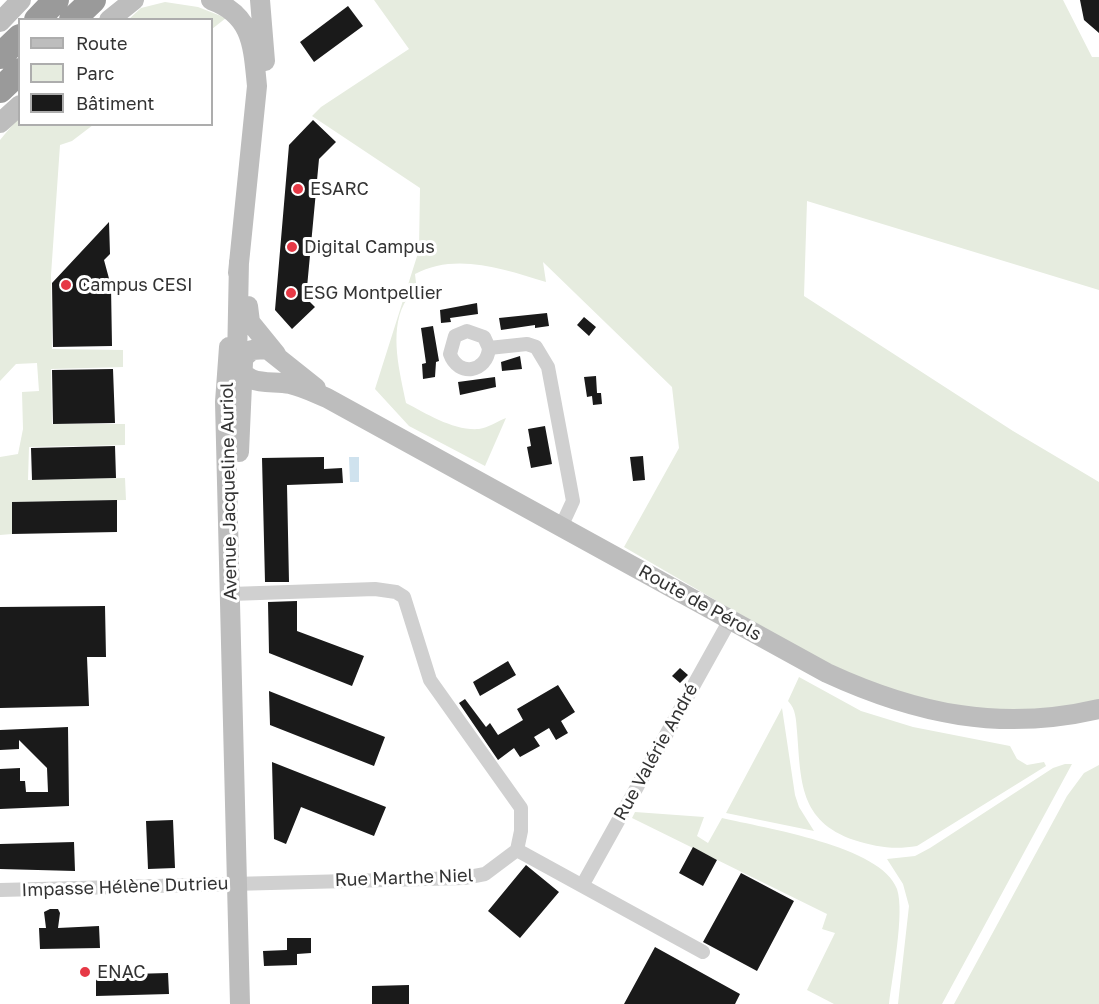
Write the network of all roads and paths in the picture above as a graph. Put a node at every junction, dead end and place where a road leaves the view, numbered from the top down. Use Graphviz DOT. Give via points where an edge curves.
graph roads {
  1 [pos="21,0"];
  2 [pos="56,0"];
  3 [pos="93,0"];
  4 [pos="134,0"];
  5 [pos="211,0"];
  6 [pos="260,0"];
  7 [pos="265,0"];
  8 [pos="39,18"];
  9 [pos="74,18"];
  10 [pos="112,18"];
  11 [pos="0,22"];
  12 [pos="18,39"];
  13 [pos="0,56"];
  14 [pos="265,62"];
  15 [pos="18,73"];
  16 [pos="0,90"];
  17 [pos="18,107"];
  18 [pos="0,123"];
  19 [pos="248,306"];
  20 [pos="489,348"];
  21 [pos="276,354"];
  22 [pos="236,368"];
  23 [pos="264,383"];
  24 [pos="327,398"];
  25 [pos="240,415"];
  26 [pos="561,527"];
  27 [pos="236,594"];
  28 [pos="730,620"];
  29 [pos="1099,709"];
  30 [pos="517,850"];
  31 [pos="243,883"];
  32 [pos="583,884"];
  33 [pos="0,890"];
  34 [pos="703,951"];
  35 [pos="240,1004"];
  36 [pos="252,1004"];
  1 -- 11 [label="main road"];
  2 -- 8 [label="highway"];
  3 -- 9 [label="highway"];
  4 -- 10 [label="main road"];
  5 -- 22 [label="main road" via="225,5 242,19 254,57 257,87 239,261"];
  6 -- 14 [label="main road, Avenue Jacqueline Auriol"];
  7 -- 14 [label="main road"];
  12 -- 13 [label="highway"];
  14 -- 19 [label="main road, Avenue Jacqueline Auriol"];
  15 -- 16 [label="highway"];
  17 -- 18 [label="main road"];
  19 -- 21 [label="main road, Route de Pérols" via="250,322"];
  19 -- 22 [label="main road, Avenue Jacqueline Auriol"];
  20 -- 26 [label="street" via="527,344 536,347 548,367 573,501"];
  21 -- 22 [label="main road" via="261,348"];
  21 -- 23 [label="main road" via="277,372"];
  21 -- 24 [label="main road, Route de Pérols"];
  22 -- 23 [label="main road" via="252,381"];
  22 -- 25 [label="main road, Avenue Jacqueline Auriol"];
  22 -- 27 [label="main road, Avenue Jacqueline Auriol"];
  23 -- 24 [label="main road, Route de Pérols" via="289,384"];
  23 -- 25 [label="main road" via="248,397"];
  24 -- 26 [label="main road, Route de Pérols"];
  25 -- 27 [label="main road, Avenue Jacqueline Auriol"];
  26 -- 28 [label="main road, Route de Pérols"];
  27 -- 30 [label="street" via="375,589 404,597 430,680 521,808"];
  27 -- 31 [label="main road, Avenue Jacqueline Auriol"];
  28 -- 29 [label="main road, Route de Pérols" via="827,673 914,707 995,719 1044,718"];
  28 -- 32 [label="street, Rue Valérie André"];
  30 -- 31 [label="street, Rue Marthe Niel" via="481,876"];
  30 -- 32 [label="street"];
  31 -- 33 [label="street, Impasse Hélène Dutrieu"];
  31 -- 35 [label="main road, Avenue Jacqueline Auriol"];
  31 -- 36 [label="main road, Avenue Jacqueline Auriol"];
  32 -- 34 [label="street"];
}
